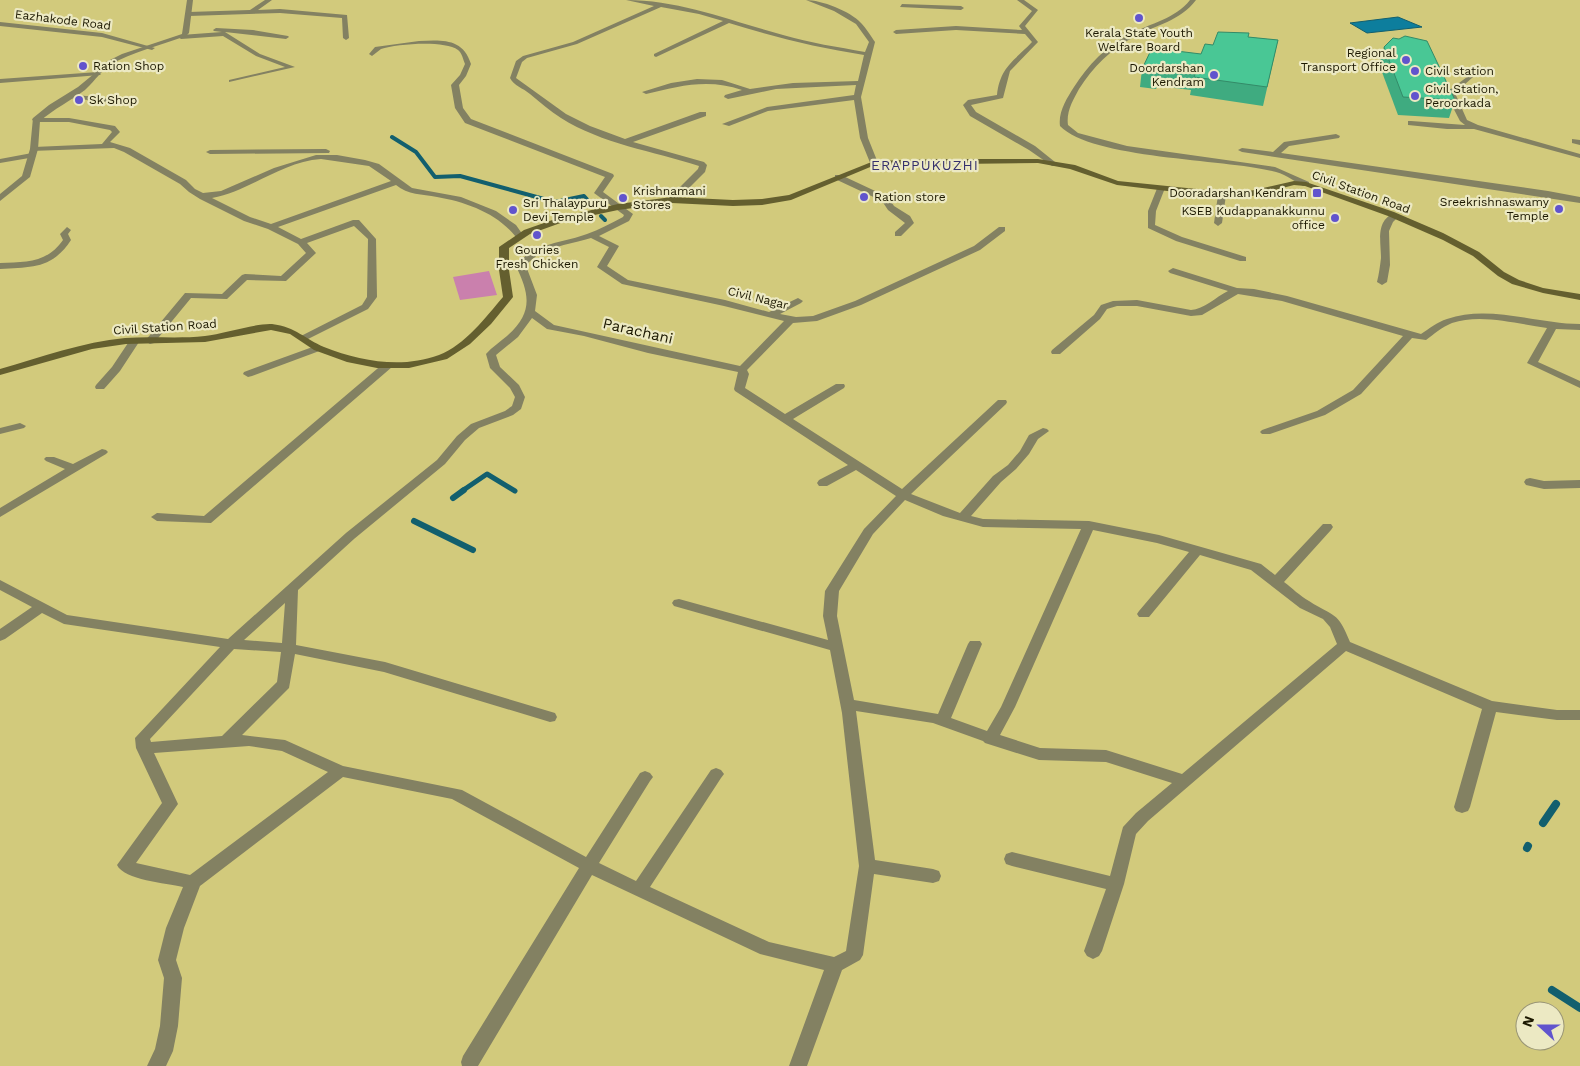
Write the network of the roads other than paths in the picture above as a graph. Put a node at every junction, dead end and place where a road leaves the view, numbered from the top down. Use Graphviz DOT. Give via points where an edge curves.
graph roads {
  1 [pos="190,0"];
  2 [pos="269,0"];
  3 [pos="629,0"];
  4 [pos="809,0"];
  5 [pos="920,0"];
  6 [pos="1020,0"];
  7 [pos="1193,0"];
  8 [pos="661,5"];
  9 [pos="902,6"];
  10 [pos="252,12"];
  11 [pos="960,13"];
  12 [pos="189,14"];
  13 [pos="728,21"];
  14 [pos="0,24"];
  15 [pos="896,32"];
  16 [pos="1027,32"];
  17 [pos="184,35"];
  18 [pos="286,37"];
  19 [pos="346,38"];
  20 [pos="152,48"];
  21 [pos="372,54"];
  22 [pos="868,54"];
  23 [pos="656,55"];
  24 [pos="98,74"];
  25 [pos="1470,76"];
  26 [pos="0,81"];
  27 [pos="231,81"];
  28 [pos="860,83"];
  29 [pos="747,90"];
  30 [pos="646,92"];
  31 [pos="70,96"];
  32 [pos="728,97"];
  33 [pos="857,97"];
  34 [pos="124,102"];
  35 [pos="703,114"];
  36 [pos="36,120"];
  37 [pos="1411,123"];
  38 [pos="726,124"];
  39 [pos="1475,127"];
  40 [pos="1336,136"];
  41 [pos="625,142"];
  42 [pos="114,146"];
  43 [pos="1242,150"];
  44 [pos="33,152"];
  45 [pos="210,152"];
  46 [pos="1275,154"];
  47 [pos="1580,156"];
  48 [pos="334,157"];
  49 [pos="0,161"];
  50 [pos="874,163"];
  51 [pos="1052,164"];
  52 [pos="838,177"];
  53 [pos="397,182"];
  54 [pos="1306,184"];
  55 [pos="1162,188"];
  56 [pos="1222,195"];
  57 [pos="200,196"];
  58 [pos="0,198"];
  59 [pos="672,200"];
  60 [pos="1580,200"];
  61 [pos="618,206"];
  62 [pos="1395,216"];
  63 [pos="1218,224"];
  64 [pos="271,227"];
  65 [pos="1002,229"];
  66 [pos="67,230"];
  67 [pos="898,234"];
  68 [pos="591,235"];
  69 [pos="519,236"];
  70 [pos="301,242"];
  71 [pos="1243,259"];
  72 [pos="0,266"];
  73 [pos="1173,271"];
  74 [pos="1382,282"];
  75 [pos="1236,291"];
  76 [pos="1580,298"];
  77 [pos="798,301"];
  78 [pos="531,313"];
  79 [pos="771,315"];
  80 [pos="792,319"];
  81 [pos="1552,326"];
  82 [pos="1580,327"];
  83 [pos="1409,335"];
  84 [pos="304,338"];
  85 [pos="150,341"];
  86 [pos="134,342"];
  87 [pos="318,348"];
  88 [pos="1056,352"];
  89 [pos="388,365"];
  90 [pos="742,370"];
  91 [pos="0,372"];
  92 [pos="248,374"];
  93 [pos="1580,385"];
  94 [pos="840,386"];
  95 [pos="100,387"];
  96 [pos="1002,402"];
  97 [pos="785,418"];
  98 [pos="20,426"];
  99 [pos="0,431"];
  100 [pos="1043,431"];
  101 [pos="1266,432"];
  102 [pos="102,452"];
  103 [pos="50,459"];
  104 [pos="857,465"];
  105 [pos="75,469"];
  106 [pos="1530,482"];
  107 [pos="823,483"];
  108 [pos="1580,484"];
  109 [pos="903,495"];
  110 [pos="0,513"];
  111 [pos="157,517"];
  112 [pos="962,517"];
  113 [pos="1089,525"];
  114 [pos="1327,527"];
  115 [pos="1197,550"];
  116 [pos="1276,582"];
  117 [pos="0,584"];
  118 [pos="292,588"];
  119 [pos="679,603"];
  120 [pos="41,607"];
  121 [pos="1144,614"];
  122 [pos="0,636"];
  123 [pos="231,644"];
  124 [pos="975,644"];
  125 [pos="1344,645"];
  126 [pos="837,647"];
  127 [pos="289,648"];
  128 [pos="848,704"];
  129 [pos="1490,706"];
  130 [pos="1580,715"];
  131 [pos="550,717"];
  132 [pos="942,721"];
  133 [pos="990,739"];
  134 [pos="226,742"];
  135 [pos="144,748"];
  136 [pos="340,771"];
  137 [pos="716,774"];
  138 [pos="645,777"];
  139 [pos="1184,781"];
  140 [pos="1462,807"];
  141 [pos="1012,859"];
  142 [pos="589,866"];
  143 [pos="867,866"];
  144 [pos="934,876"];
  145 [pos="194,882"];
  146 [pos="1116,884"];
  147 [pos="640,890"];
  148 [pos="1093,951"];
  149 [pos="835,965"];
  150 [pos="470,1062"];
  151 [pos="156,1066"];
  152 [pos="798,1066"];
  1 -- 12 [label="street"];
  2 -- 10 [label="street"];
  3 -- 8 [label="street"];
  4 -- 22 [label="street" via="858,23 872,42"];
  5 -- 11 [label="street"];
  6 -- 16 [label="street" via="1035,10 1034,15 1023,22"];
  7 -- 54 [label="street" via="1176,16 1125,39 1098,60 1065,110 1063,124 1078,136 1110,145 1273,168"];
  8 -- 13 [label="street"];
  8 -- 41 [label="street" via="575,43 525,57 519,61 513,78 563,116"];
  9 -- 11 [label="street"];
  10 -- 12 [label="street"];
  10 -- 19 [label="street" via="345,16"];
  11 -- 15 [label="street"];
  11 -- 16 [label="street"];
  12 -- 17 [label="street"];
  13 -- 22 [label="street" via="780,37"];
  13 -- 23 [label="street"];
  14 -- 20 [label="street, Eazhakode Road" via="102,35"];
  16 -- 51 [label="street" via="1035,42 1010,64 1001,82 1000,96 967,105 973,114 1032,148"];
  17 -- 18 [label="street" via="234,30"];
  17 -- 20 [label="street"];
  17 -- 27 [label="street" via="224,34 258,55 292,67"];
  20 -- 24 [label="street" via="110,61"];
  21 -- 61 [label="street" via="377,48 428,42 460,48 468,64 455,85 459,108 468,121 610,176 598,193"];
  22 -- 28 [label="street"];
  24 -- 26 [label="street"];
  24 -- 31 [label="street"];
  25 -- 39 [label="street" via="1451,96 1464,121"];
  28 -- 29 [label="street"];
  28 -- 33 [label="street"];
  29 -- 30 [label="street" via="717,81 684,81"];
  29 -- 32 [label="street"];
  31 -- 34 [label="street"];
  31 -- 36 [label="street"];
  33 -- 38 [label="street" via="766,109"];
  33 -- 50 [label="street" via="864,138"];
  35 -- 41 [label="street"];
  36 -- 42 [label="street" via="69,120 112,128 116,132 105,143"];
  36 -- 44 [label="street"];
  37 -- 39 [label="street"];
  39 -- 47 [label="street"];
  40 -- 46 [label="street" via="1286,144"];
  41 -- 59 [label="street" via="703,166"];
  42 -- 44 [label="street"];
  42 -- 57 [label="street" via="162,169"];
  43 -- 46 [label="street"];
  44 -- 49 [label="street"];
  44 -- 58 [label="street" via="26,177"];
  45 -- 48 [label="street" via="326,150"];
  46 -- 60 [label="street"];
  48 -- 53 [label="street" via="371,163"];
  48 -- 57 [label="street" via="316,157 219,196"];
  50 -- 51 [label="main road, Civil Station Road" via="995,160"];
  50 -- 52 [label="main road, Civil Station Road"];
  51 -- 55 [label="main road, Civil Station Road" via="1072,167 1108,181"];
  52 -- 59 [label="main road, Civil Station Road" via="791,197 762,202"];
  52 -- 67 [label="street" via="885,199 891,208 907,218 910,223"];
  53 -- 64 [label="street"];
  53 -- 69 [label="street" via="407,189 493,212 513,226"];
  54 -- 56 [label="main road, Civil Station Road" via="1286,184 1245,195"];
  54 -- 62 [label="main road, Civil Station Road"];
  55 -- 56 [label="main road, Civil Station Road"];
  55 -- 71 [label="street" via="1152,211 1151,226 1179,239"];
  56 -- 63 [label="street"];
  57 -- 64 [label="street"];
  59 -- 61 [label="main road, Civil Station Road"];
  61 -- 68 [label="street" via="629,214 626,219"];
  61 -- 69 [label="main road, Civil Station Road" via="564,219"];
  62 -- 74 [label="street" via="1388,221 1383,236 1386,260"];
  62 -- 76 [label="main road, Civil Station Road" via="1477,255 1509,279 1525,286"];
  64 -- 70 [label="street"];
  65 -- 80 [label="street, Civil Nagar" via="977,248 858,303 814,319"];
  66 -- 72 [label="street" via="64,234 67,240 51,260"];
  68 -- 78 [label="street" via="537,252 523,260 521,266 534,301"];
  68 -- 79 [label="street, Civil Nagar" via="614,246 602,268 625,282"];
  69 -- 89 [label="main road, Civil Station Road" via="504,247 508,298 487,322 466,342 443,357 409,365"];
  70 -- 84 [label="street" via="356,222 372,239 372,297 365,307"];
  70 -- 85 [label="street" via="311,253 283,279 245,276 224,296 188,294"];
  73 -- 75 [label="street"];
  75 -- 83 [label="street" via="1284,298"];
  75 -- 88 [label="street" via="1202,312 1137,303 1104,306 1097,317"];
  77 -- 79 [label="street"];
  78 -- 90 [label="street, Parachani" via="551,327"];
  78 -- 118 [label="street" via="521,327 491,354 496,368 515,387 520,397 516,407 509,414 475,426 440,462"];
  79 -- 80 [label="street, Civil Nagar"];
  80 -- 90 [label="street"];
  81 -- 82 [label="street"];
  81 -- 83 [label="street" via="1507,319 1467,318 1452,320 1422,338"];
  81 -- 93 [label="street" via="1532,363"];
  83 -- 101 [label="street" via="1357,392 1321,413"];
  84 -- 85 [label="main road, Civil Station Road" via="282,328 271,327 205,339"];
  84 -- 87 [label="main road, Civil Station Road"];
  85 -- 86 [label="main road, Civil Station Road"];
  86 -- 91 [label="main road, Civil Station Road" via="92,346"];
  86 -- 95 [label="street"];
  87 -- 89 [label="main road, Civil Station Road" via="351,360"];
  87 -- 92 [label="street"];
  89 -- 111 [label="street" via="207,520"];
  90 -- 97 [label="street" via="744,374 739,389"];
  94 -- 97 [label="street"];
  96 -- 109 [label="street"];
  97 -- 104 [label="street"];
  98 -- 99 [label="street"];
  100 -- 112 [label="street" via="1033,437 1012,467"];
  102 -- 105 [label="street"];
  103 -- 105 [label="street"];
  104 -- 107 [label="street"];
  104 -- 109 [label="street"];
  105 -- 110 [label="street"];
  106 -- 108 [label="street"];
  109 -- 112 [label="street"];
  109 -- 126 [label="street" via="868,532 832,591 830,616"];
  112 -- 113 [label="street" via="983,523"];
  113 -- 115 [label="street"];
  113 -- 133 [label="street" via="1008,707"];
  114 -- 116 [label="street"];
  115 -- 116 [label="street" via="1256,567"];
  115 -- 121 [label="street"];
  116 -- 125 [label="street" via="1305,605 1328,616 1336,624"];
  117 -- 120 [label="street"];
  118 -- 123 [label="street"];
  118 -- 127 [label="street"];
  119 -- 126 [label="street"];
  120 -- 122 [label="street"];
  120 -- 123 [label="street" via="64,619"];
  123 -- 127 [label="street"];
  123 -- 135 [label="street" via="142,738"];
  124 -- 132 [label="street"];
  125 -- 129 [label="street"];
  125 -- 139 [label="street"];
  126 -- 128 [label="street"];
  127 -- 131 [label="street" via="385,667"];
  127 -- 134 [label="street" via="284,684"];
  128 -- 132 [label="street"];
  128 -- 143 [label="street"];
  129 -- 130 [label="street"];
  129 -- 140 [label="street"];
  132 -- 133 [label="street"];
  133 -- 139 [label="street" via="1039,754 1106,756"];
  134 -- 135 [label="street"];
  134 -- 136 [label="street" via="249,740 285,746"];
  135 -- 145 [label="street" via="170,804 126,865 130,869"];
  136 -- 142 [label="street" via="456,794"];
  136 -- 145 [label="street"];
  137 -- 147 [label="street"];
  138 -- 142 [label="street"];
  139 -- 146 [label="street" via="1129,832"];
  141 -- 146 [label="street"];
  142 -- 147 [label="street"];
  142 -- 150 [label="street"];
  143 -- 144 [label="street"];
  143 -- 149 [label="street" via="854,955"];
  145 -- 151 [label="street" via="175,928 167,960 173,978 169,1026 164,1051"];
  146 -- 148 [label="street"];
  147 -- 149 [label="street" via="766,949"];
  149 -- 152 [label="street"];
}
